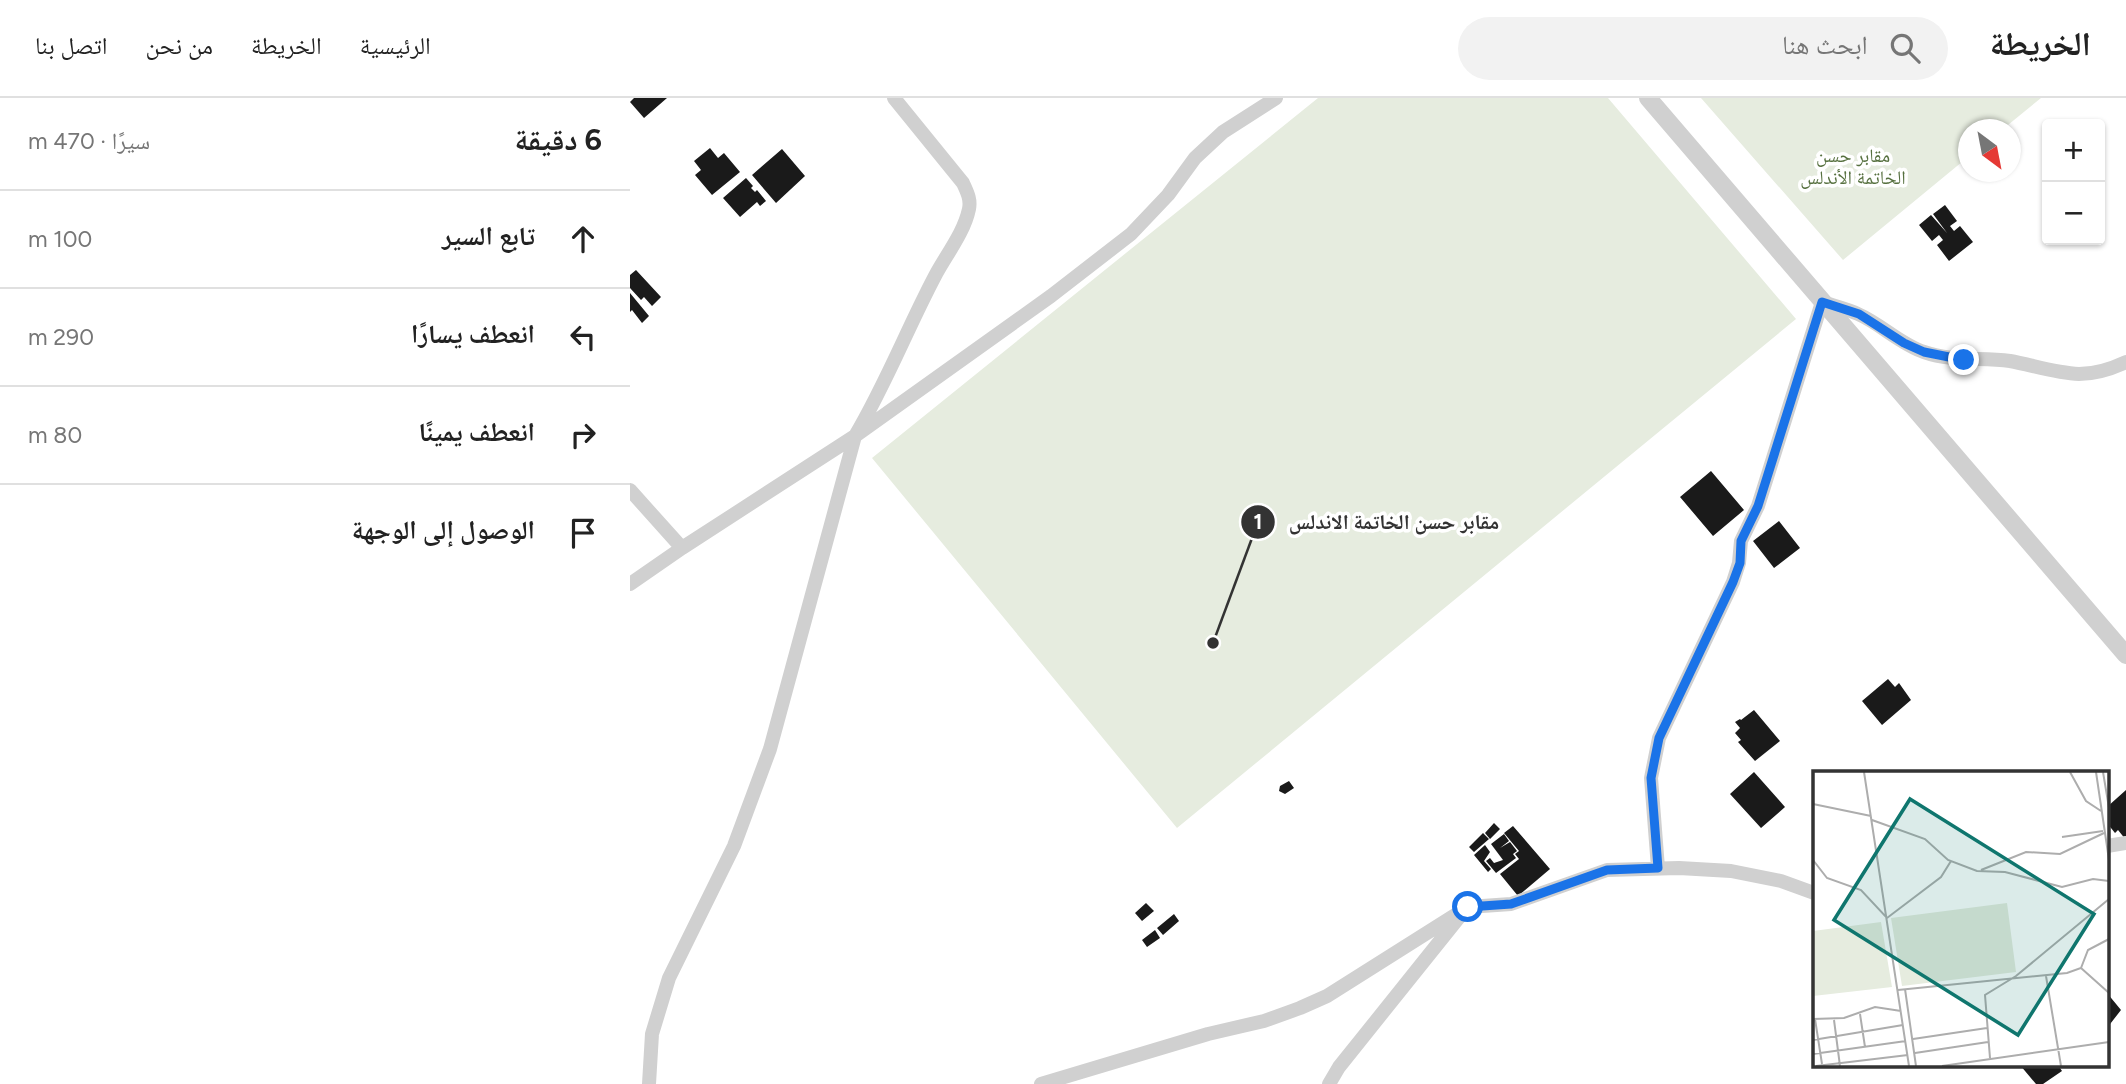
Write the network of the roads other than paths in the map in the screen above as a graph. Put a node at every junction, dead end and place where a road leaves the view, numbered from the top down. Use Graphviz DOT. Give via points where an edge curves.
graph roads {
  1 [pos="894,98"];
  2 [pos="1276,98"];
  3 [pos="1648,98"];
  4 [pos="1822,302"];
  5 [pos="2126,362"];
  6 [pos="855,436"];
  7 [pos="630,490"];
  8 [pos="682,548"];
  9 [pos="630,584"];
  10 [pos="2126,654"];
  11 [pos="2126,843"];
  12 [pos="2108,846"];
  13 [pos="1658,868"];
  14 [pos="1813,892"];
  15 [pos="1468,907"];
  16 [pos="649,1084"];
  17 [pos="1041,1084"];
  18 [pos="1329,1084"];
  1 -- 6 [label="street" via="962,183 970,199 969,210"];
  2 -- 6 [label="street" via="1223,132 1131,234"];
  3 -- 4 [label="street"];
  4 -- 5 [label="street" via="1859,314 1904,343 1944,357 2009,361 2080,374"];
  4 -- 10 [label="street"];
  4 -- 13 [label="street" via="1758,506 1741,541 1733,582 1659,738 1651,778"];
  6 -- 8 [label="street"];
  6 -- 16 [label="street" via="770,749 734,846 670,978 652,1034"];
  7 -- 8 [label="street"];
  8 -- 9 [label="street"];
  11 -- 12 [label="street"];
  13 -- 14 [label="street" via="1731,871"];
  13 -- 15 [label="street" via="1607,870 1511,904"];
  15 -- 17 [label="street" via="1327,996 1300,1008"];
  15 -- 18 [label="street"];
}
